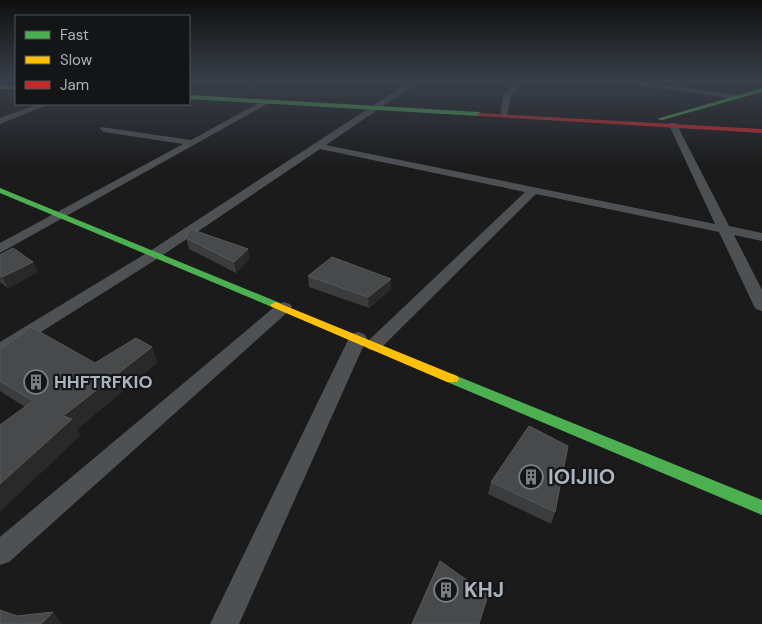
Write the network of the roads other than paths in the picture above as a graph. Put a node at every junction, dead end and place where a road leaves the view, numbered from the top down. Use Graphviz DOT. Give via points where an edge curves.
graph roads {
  1 [pos="32,109"];
  2 [pos="254,109"];
  3 [pos="371,109"];
  4 [pos="391,109"];
  5 [pos="504,109"];
  6 [pos="698,109"];
  7 [pos="702,109"];
  8 [pos="503,116"];
  9 [pos="0,121"];
  10 [pos="647,124"];
  11 [pos="673,125"];
  12 [pos="695,127"];
  13 [pos="104,129"];
  14 [pos="762,131"];
  15 [pos="193,143"];
  16 [pos="317,146"];
  17 [pos="0,190"];
  18 [pos="534,190"];
  19 [pos="63,215"];
  20 [pos="724,229"];
  21 [pos="762,237"];
  22 [pos="0,249"];
  23 [pos="155,254"];
  24 [pos="762,306"];
  25 [pos="284,307"];
  26 [pos="367,342"];
  27 [pos="0,350"];
  28 [pos="762,508"];
  29 [pos="0,552"];
  30 [pos="224,624"];
  1 -- 9 [label="street"];
  2 -- 15 [label="street"];
  3 -- 16 [label="street"];
  4 -- 8 [label="street"];
  5 -- 8 [label="street"];
  6 -- 10 [label="street"];
  7 -- 12 [label="street"];
  8 -- 10 [label="street"];
  10 -- 11 [label="street"];
  11 -- 12 [label="street"];
  11 -- 20 [label="street"];
  12 -- 14 [label="street"];
  13 -- 15 [label="street"];
  15 -- 19 [label="street"];
  16 -- 18 [label="street"];
  16 -- 23 [label="street"];
  17 -- 19 [label="street"];
  18 -- 20 [label="street"];
  18 -- 26 [label="street"];
  19 -- 22 [label="street"];
  19 -- 23 [label="street"];
  20 -- 21 [label="street"];
  20 -- 24 [label="street"];
  23 -- 25 [label="street"];
  23 -- 27 [label="street"];
  25 -- 26 [label="street"];
  25 -- 29 [label="street"];
  26 -- 28 [label="street"];
  26 -- 30 [label="street"];
}
